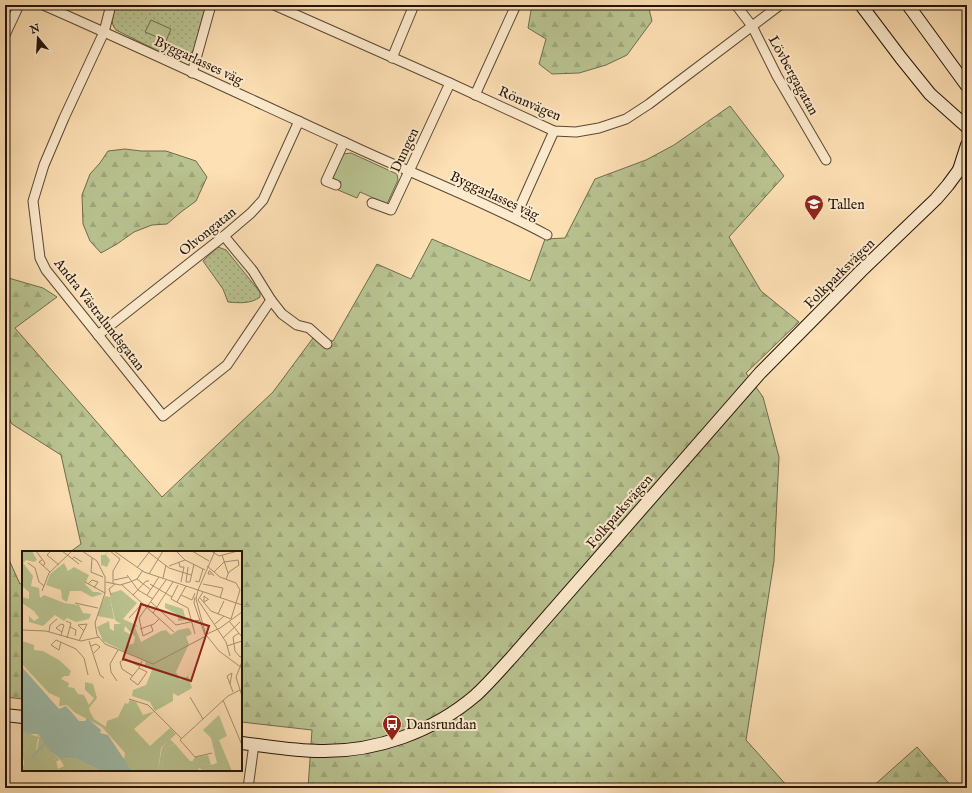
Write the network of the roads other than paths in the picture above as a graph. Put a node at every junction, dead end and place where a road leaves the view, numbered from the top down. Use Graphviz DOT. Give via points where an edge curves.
graph roads {
  1 [pos="19,5"];
  2 [pos="43,5"];
  3 [pos="111,5"];
  4 [pos="211,5"];
  5 [pos="274,5"];
  6 [pos="414,5"];
  7 [pos="516,5"];
  8 [pos="736,5"];
  9 [pos="780,5"];
  10 [pos="861,5"];
  11 [pos="908,5"];
  12 [pos="752,26"];
  13 [pos="104,32"];
  14 [pos="5,35"];
  15 [pos="392,58"];
  16 [pos="192,73"];
  17 [pos="450,83"];
  18 [pos="967,86"];
  19 [pos="475,95"];
  20 [pos="299,121"];
  21 [pos="967,128"];
  22 [pos="554,132"];
  23 [pos="344,142"];
  24 [pos="967,145"];
  25 [pos="826,160"];
  26 [pos="963,166"];
  27 [pos="409,172"];
  28 [pos="336,185"];
  29 [pos="372,203"];
  30 [pos="515,218"];
  31 [pos="547,235"];
  32 [pos="224,236"];
  33 [pos="271,300"];
  34 [pos="98,335"];
  35 [pos="327,344"];
  36 [pos="5,715"];
  37 [pos="22,717"];
  38 [pos="242,743"];
  39 [pos="254,744"];
  40 [pos="248,788"];
  1 -- 14 [label="street"];
  2 -- 13 [label="street, Byggarlasses väg"];
  3 -- 13 [label="street, Andra Västralundsgatan"];
  4 -- 16 [label="street"];
  5 -- 15 [label="street, Rönnvägen"];
  6 -- 15 [label="street"];
  7 -- 19 [label="street"];
  8 -- 12 [label="street, Lövbergagatan"];
  9 -- 12 [label="street, Rönnvägen"];
  10 -- 21 [label="main road" via="930,94"];
  11 -- 18 [label="main road"];
  12 -- 22 [label="street, Rönnvägen" via="626,119 599,128"];
  12 -- 25 [label="street, Lövbergagatan" via="777,76"];
  13 -- 16 [label="street, Byggarlasses väg"];
  13 -- 34 [label="street, Andra Västralundsgatan" via="47,158 33,201 40,258 46,270"];
  15 -- 17 [label="street, Rönnvägen"];
  16 -- 20 [label="street, Byggarlasses väg"];
  17 -- 19 [label="street, Rönnvägen"];
  17 -- 27 [label="street, Dungen"];
  19 -- 22 [label="street, Rönnvägen"];
  20 -- 23 [label="street, Byggarlasses väg"];
  20 -- 32 [label="street, Olvongatan" via="263,200"];
  22 -- 30 [label="street"];
  23 -- 27 [label="street, Byggarlasses väg"];
  23 -- 28 [label="street" via="326,181"];
  24 -- 26 [label="main road, Folkparksvägen"];
  26 -- 39 [label="main road, Folkparksvägen" via="936,198 760,373 477,694 431,726 381,744 350,750 319,751"];
  27 -- 29 [label="street, Dungen" via="390,210"];
  27 -- 30 [label="street, Byggarlasses väg"];
  30 -- 31 [label="street, Byggarlasses väg"];
  32 -- 33 [label="street" via="253,271"];
  32 -- 34 [label="street, Olvongatan"];
  33 -- 34 [label="street, Andra Västralundsgatan" via="227,365 163,416"];
  33 -- 35 [label="street" via="282,314 296,325 309,328"];
  36 -- 37 [label="main road"];
  38 -- 39 [label="main road, Folkparksvägen"];
  39 -- 40 [label="street"];
}
